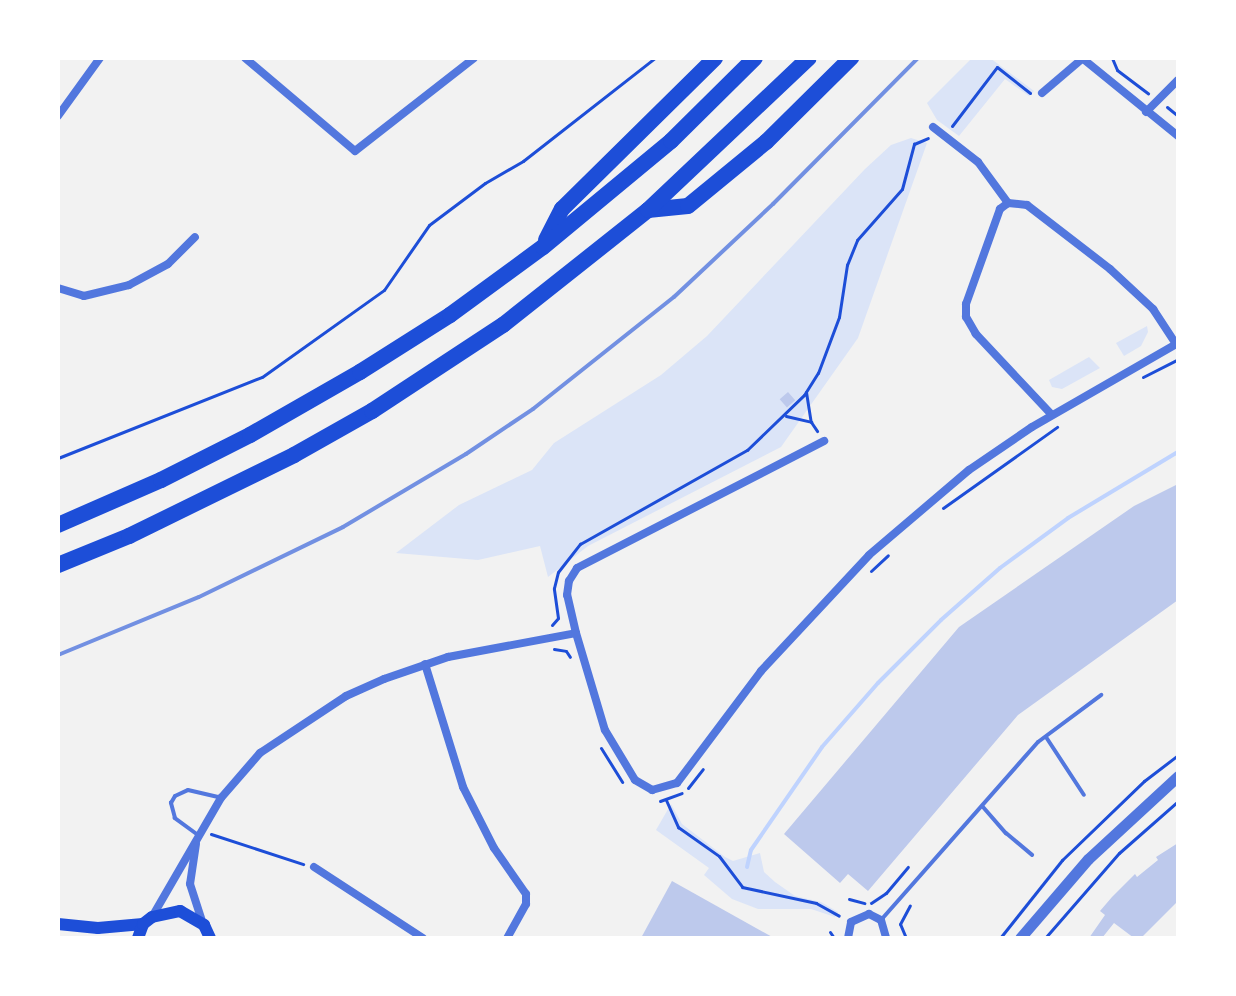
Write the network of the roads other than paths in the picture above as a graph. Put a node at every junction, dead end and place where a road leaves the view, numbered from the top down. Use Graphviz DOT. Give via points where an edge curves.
graph roads {
  1 [pos="100,58"];
  2 [pos="245,58"];
  3 [pos="474,58"];
  4 [pos="715,58"];
  5 [pos="755,58"];
  6 [pos="809,58"];
  7 [pos="851,58"];
  8 [pos="1082,58"];
  9 [pos="1178,80"];
  10 [pos="1042,93"];
  11 [pos="1146,112"];
  12 [pos="58,116"];
  13 [pos="933,127"];
  14 [pos="1178,136"];
  15 [pos="1008,203"];
  16 [pos="648,210"];
  17 [pos="195,237"];
  18 [pos="543,247"];
  19 [pos="58,288"];
  20 [pos="1177,344"];
  21 [pos="1051,414"];
  22 [pos="824,441"];
  23 [pos="58,525"];
  24 [pos="58,565"];
  25 [pos="576,633"];
  26 [pos="425,664"];
  27 [pos="1101,695"];
  28 [pos="1046,737"];
  29 [pos="1178,776"];
  30 [pos="1084,795"];
  31 [pos="221,798"];
  32 [pos="983,807"];
  33 [pos="198,835"];
  34 [pos="1032,855"];
  35 [pos="314,867"];
  36 [pos="148,920"];
  37 [pos="881,920"];
  38 [pos="58,924"];
  39 [pos="209,934"];
  40 [pos="138,938"];
  41 [pos="423,938"];
  42 [pos="507,938"];
  43 [pos="848,938"];
  44 [pos="886,938"];
  45 [pos="1020,938"];
  1 -- 12 [label="street"];
  2 -- 3 [label="street" via="355,151"];
  4 -- 18 [label="highway" via="562,209"];
  5 -- 18 [label="highway" via="671,141"];
  6 -- 16 [label="highway"];
  7 -- 16 [label="highway" via="766,142 688,206"];
  8 -- 10 [label="street"];
  8 -- 11 [label="street"];
  9 -- 11 [label="street"];
  11 -- 14 [label="street"];
  13 -- 15 [label="street" via="978,162"];
  15 -- 20 [label="street" via="1027,205 1110,269 1153,309"];
  15 -- 21 [label="street" via="1000,209 966,317"];
  16 -- 24 [label="highway" via="503,325 372,411 224,491"];
  17 -- 19 [label="street" via="168,264 129,285 84,296"];
  18 -- 23 [label="highway" via="450,315 313,400 161,480"];
  20 -- 21 [label="street"];
  21 -- 25 [label="street" via="969,470 869,555 761,671 677,783 652,790 635,780 605,730"];
  22 -- 25 [label="street" via="577,568 567,595"];
  25 -- 26 [label="street"];
  26 -- 31 [label="street" via="346,696 284,733"];
  26 -- 42 [label="street" via="463,787 494,848 526,894"];
  27 -- 28 [label="lane"];
  28 -- 30 [label="lane"];
  28 -- 32 [label="lane"];
  29 -- 45 [label="street" via="1088,859"];
  31 -- 33 [label="street"];
  31 -- 33 [label="lane" via="188,790 175,796 175,818"];
  32 -- 34 [label="lane"];
  32 -- 37 [label="lane"];
  33 -- 36 [label="street"];
  33 -- 39 [label="street" via="190,884"];
  35 -- 41 [label="street"];
  36 -- 38 [label="main road" via="98,928"];
  36 -- 39 [label="main road" via="180,911"];
  36 -- 40 [label="main road"];
  37 -- 43 [label="street" via="869,914 856,918"];
  37 -- 44 [label="street"];
}
